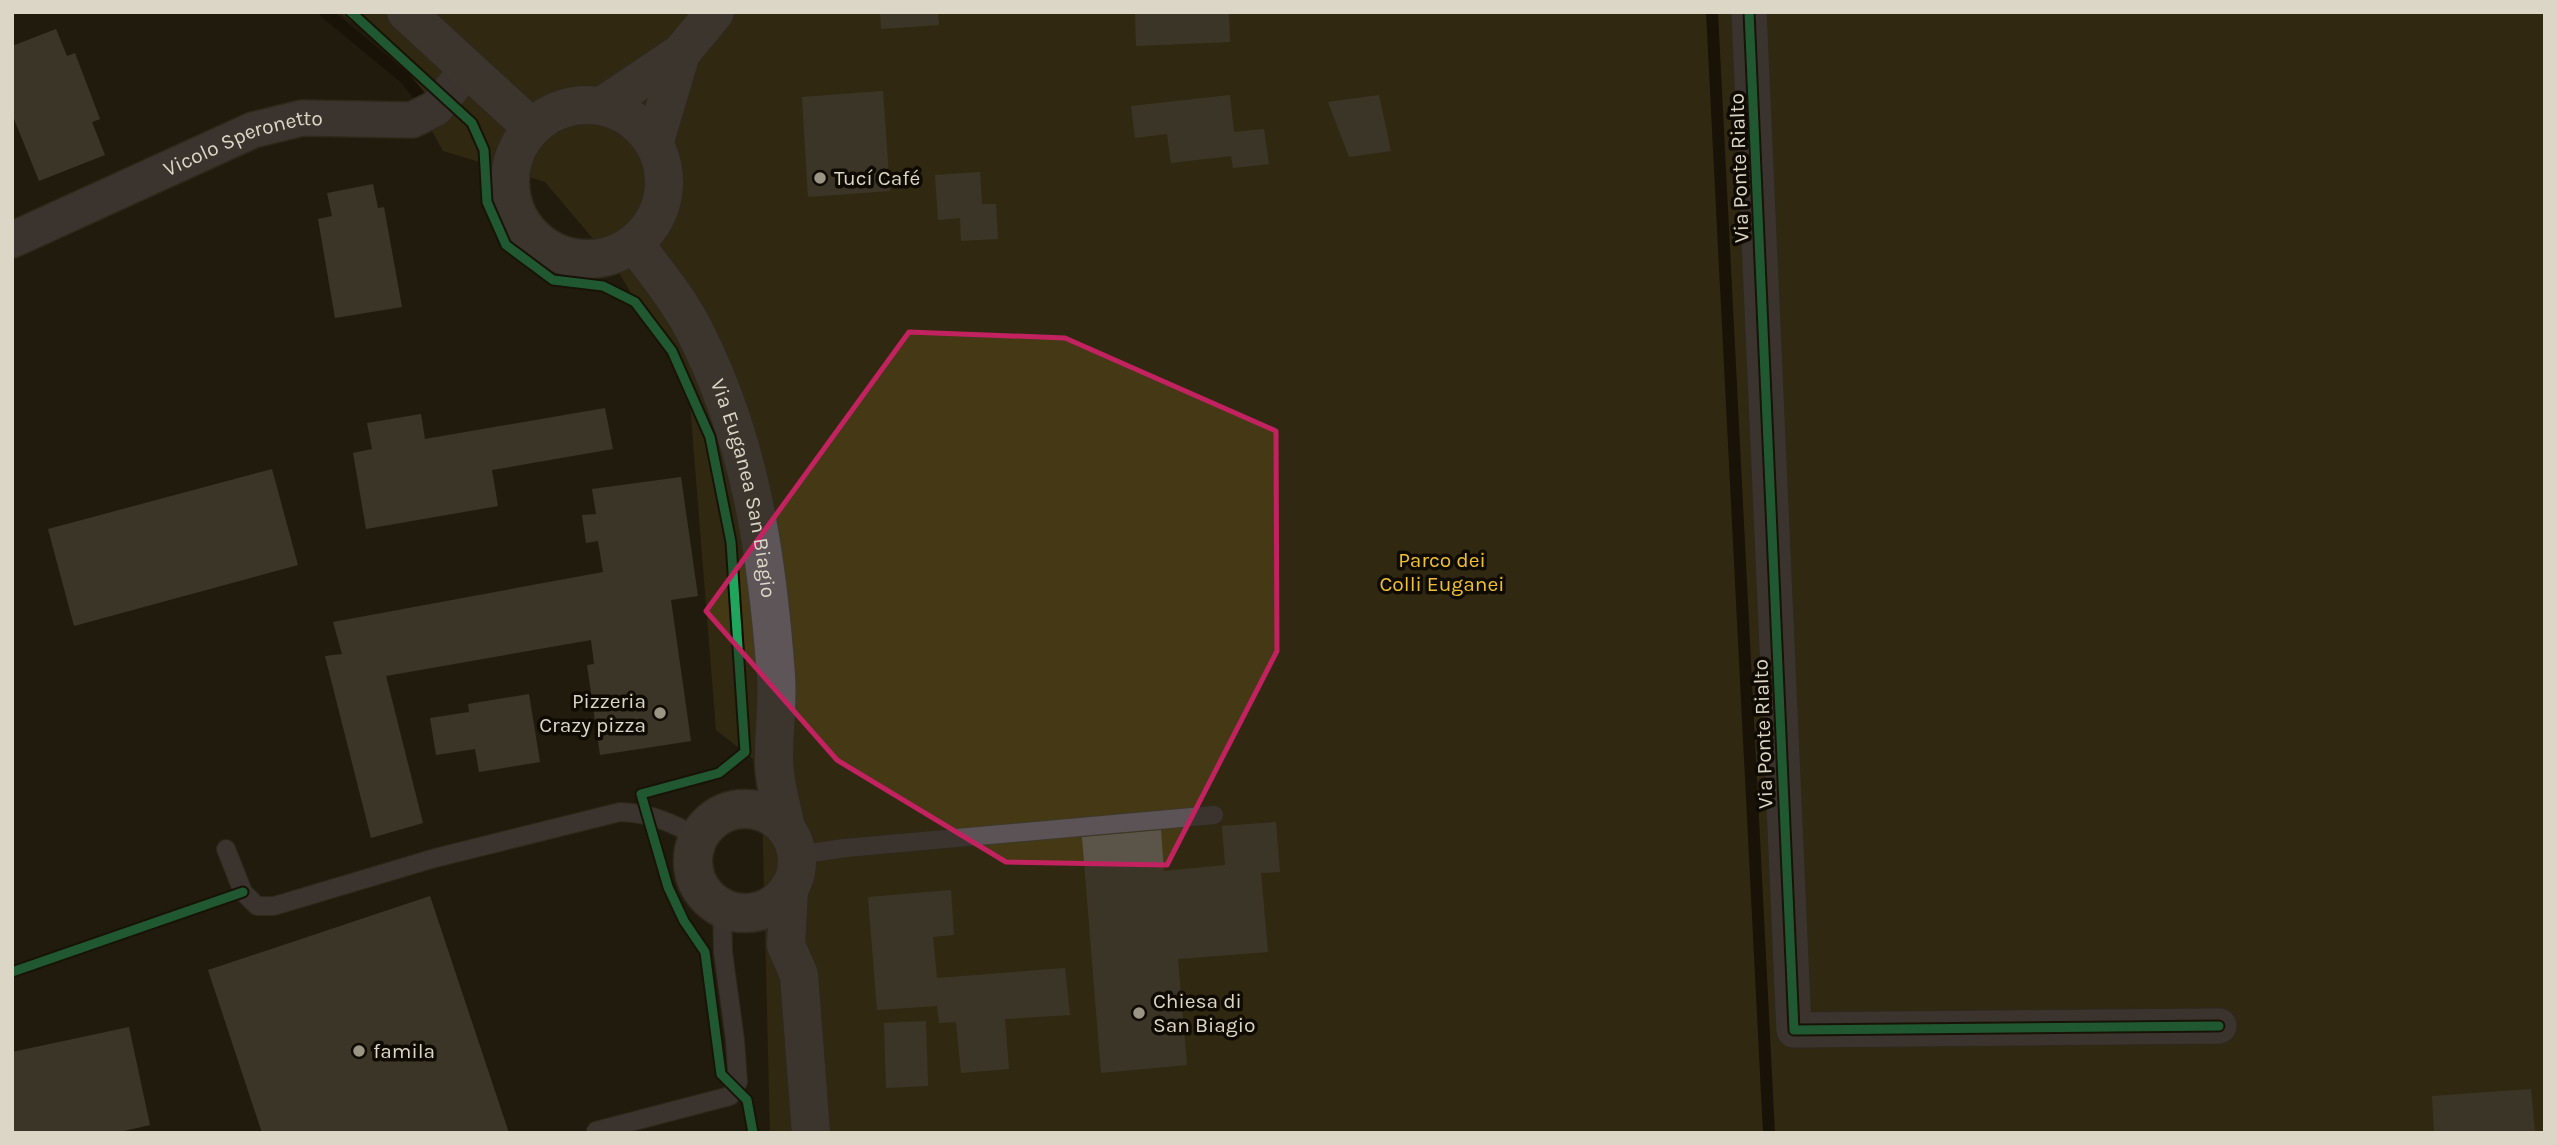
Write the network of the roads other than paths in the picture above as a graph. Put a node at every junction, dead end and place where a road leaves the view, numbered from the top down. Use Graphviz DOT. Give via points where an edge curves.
graph roads {
  1 [pos="406,12"];
  2 [pos="715,12"];
  3 [pos="1749,12"];
  4 [pos="681,53"];
  5 [pos="468,68"];
  6 [pos="602,106"];
  7 [pos="530,126"];
  8 [pos="654,144"];
  9 [pos="12,240"];
  10 [pos="634,243"];
  11 [pos="774,758"];
  12 [pos="741,809"];
  13 [pos="1214,815"];
  14 [pos="698,837"];
  15 [pos="226,849"];
  16 [pos="791,858"];
  17 [pos="734,910"];
  18 [pos="786,945"];
  19 [pos="2219,1026"];
  20 [pos="596,1131"];
  21 [pos="811,1133"];
  1 -- 5 [label="main road"];
  2 -- 4 [label="main road"];
  3 -- 19 [label="street, Via Ponte Rialto" via="1794,1030"];
  4 -- 6 [label="main road"];
  4 -- 8 [label="main road"];
  5 -- 7 [label="main road"];
  5 -- 9 [label="street, Vicolo Speronetto" via="436,108 412,120 302,118 253,130"];
  6 -- 7 [label="main road" via="558,110"];
  6 -- 8 [label="main road" via="623,113"];
  7 -- 10 [label="main road" via="514,156 510,178 512,200 534,238 551,251 572,258 604,256"];
  8 -- 10 [label="main road" via="662,164 660,208"];
  10 -- 11 [label="main road, Via Euganea San Biagio" via="691,323 751,480 764,548 778,697"];
  11 -- 12 [label="main road, Via Euganea San Biagio"];
  11 -- 16 [label="main road, Via Euganea San Biagio"];
  12 -- 14 [label="main road" via="716,817"];
  12 -- 16 [label="main road" via="774,817"];
  13 -- 16 [label="lane" via="845,848"];
  14 -- 15 [label="lane" via="656,816 620,812 435,858 274,906 257,906 243,891"];
  14 -- 17 [label="main road" via="694,870 709,898"];
  16 -- 17 [label="main road" via="777,901 762,910"];
  16 -- 18 [label="main road, Via Euganea San Biagio"];
  17 -- 18 [label="main road, Via Euganea San Biagio"];
  17 -- 20 [label="lane" via="723,952 736,1040 738,1082 730,1096"];
  18 -- 21 [label="main road, Via Euganea San Biagio" via="799,975"];
}
